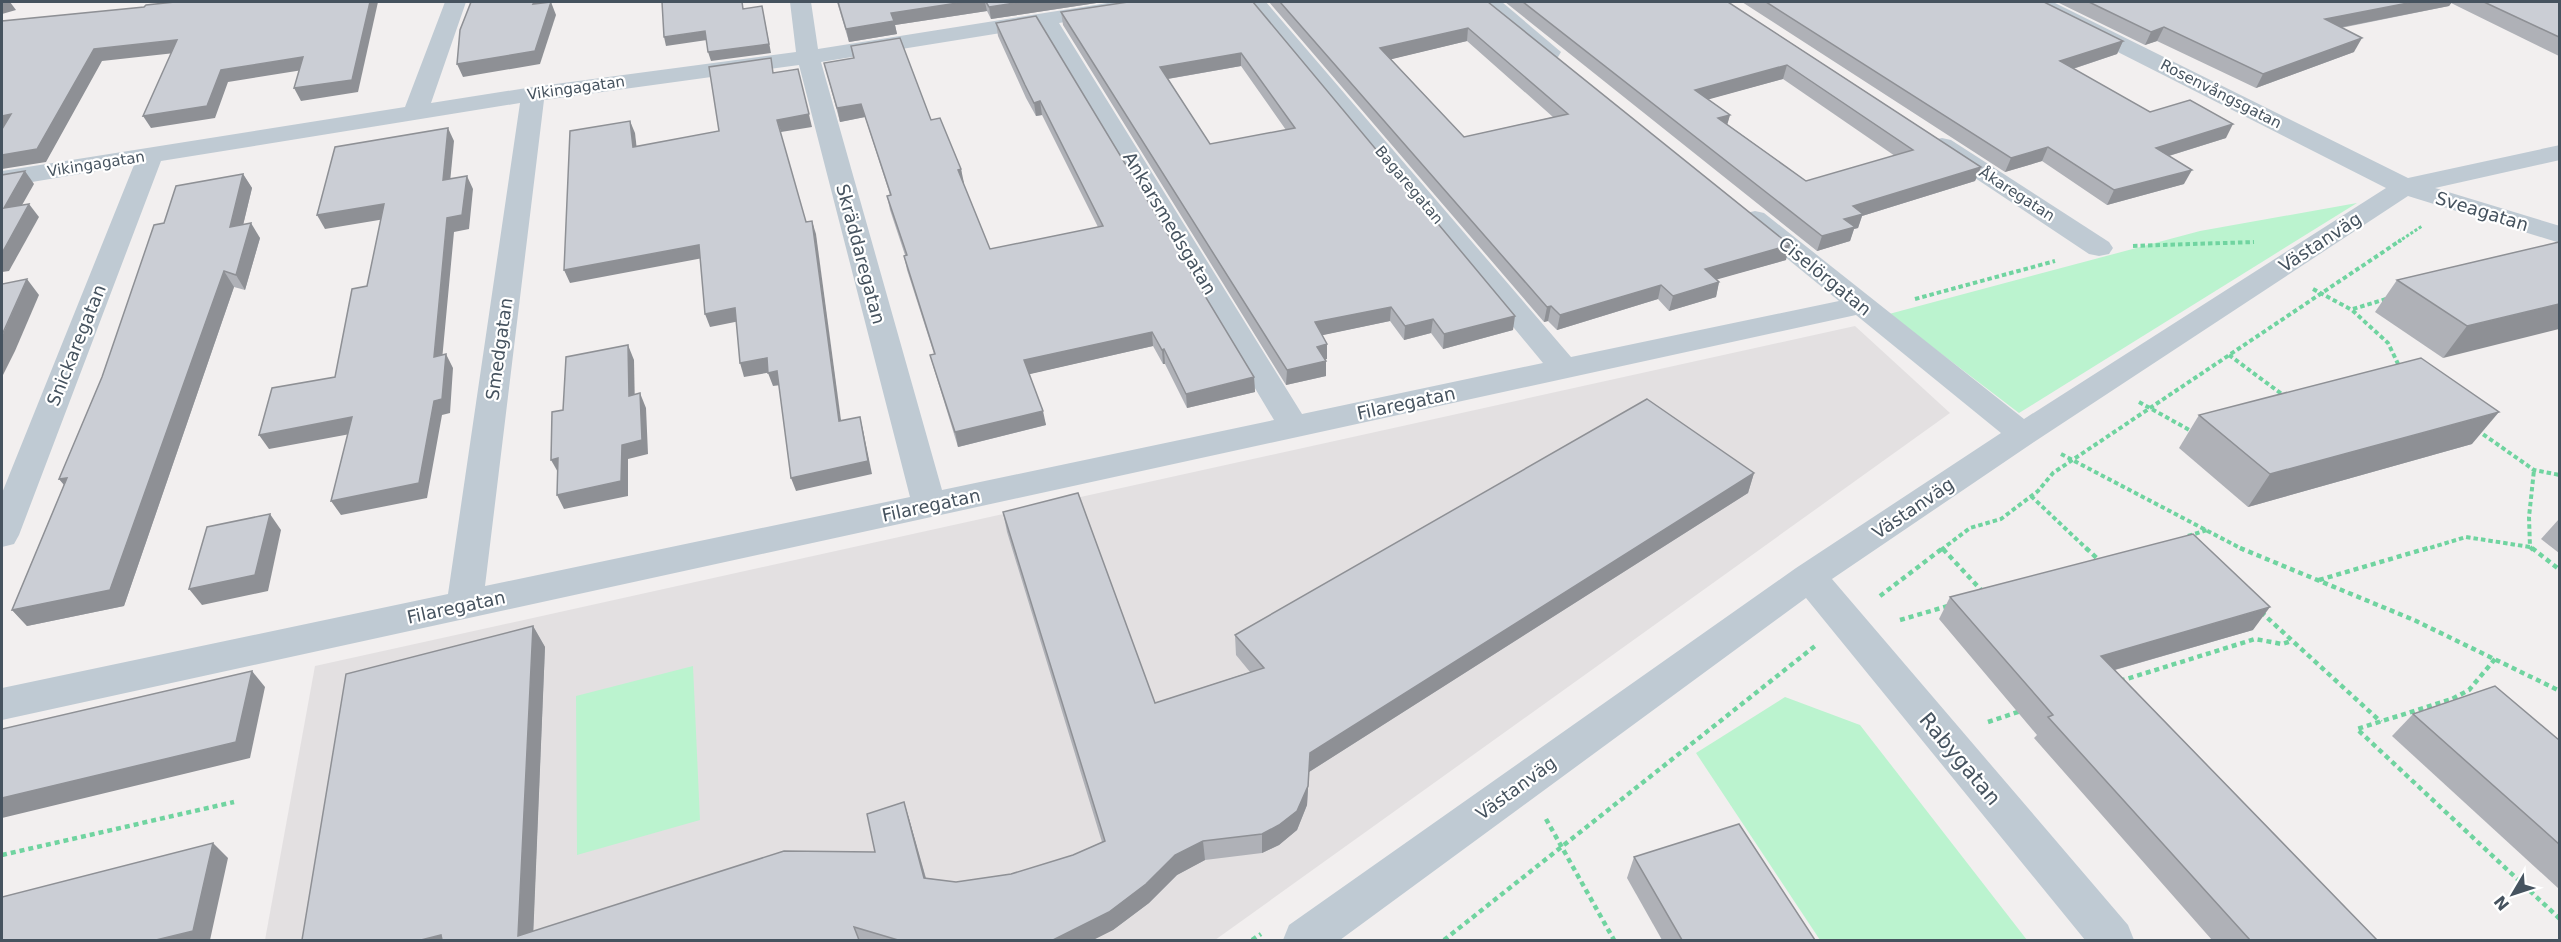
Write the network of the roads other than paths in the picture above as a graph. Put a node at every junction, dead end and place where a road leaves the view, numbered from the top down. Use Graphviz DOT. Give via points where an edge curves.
graph roads {
  1 [pos="455,2"];
  2 [pos="800,2"];
  3 [pos="1151,2"];
  4 [pos="1255,2"];
  5 [pos="1489,2"];
  6 [pos="2037,2"];
  7 [pos="1046,20"];
  8 [pos="808,57"];
  9 [pos="1570,68"];
  10 [pos="533,94"];
  11 [pos="415,112"];
  12 [pos="1922,131"];
  13 [pos="2559,152"];
  14 [pos="151,155"];
  15 [pos="2,179"];
  16 [pos="2405,188"];
  17 [pos="1734,201"];
  18 [pos="2559,235"];
  19 [pos="2098,248"];
  20 [pos="1861,305"];
  21 [pos="1564,369"];
  22 [pos="1294,427"];
  23 [pos="2022,434"];
  24 [pos="928,505"];
  25 [pos="2,535"];
  26 [pos="1809,577"];
  27 [pos="465,605"];
  28 [pos="2,704"];
  29 [pos="1305,940"];
  30 [pos="2112,940"];
  1 -- 11 [label="street"];
  2 -- 8 [label="street, Skräddaregatan"];
  3 -- 7 [label="street, Vikingagatan"];
  4 -- 21 [label="street, Bagaregatan"];
  5 -- 9 [label="street"];
  6 -- 16 [label="street, Rosenvångsgatan"];
  7 -- 8 [label="street, Vikingagatan"];
  7 -- 22 [label="street, Ankarsmedsgatan"];
  8 -- 10 [label="street, Vikingagatan"];
  8 -- 24 [label="street, Skräddaregatan"];
  10 -- 11 [label="street, Vikingagatan"];
  10 -- 27 [label="street, Smedgatan"];
  11 -- 14 [label="street, Vikingagatan"];
  12 -- 19 [label="street, Åkaregatan"];
  13 -- 16 [label="street, Västanväg"];
  14 -- 15 [label="street, Vikingagatan"];
  14 -- 25 [label="street, Snickaregatan"];
  16 -- 18 [label="street, Sveagatan"];
  16 -- 23 [label="street, Västanväg"];
  17 -- 20 [label="street, Ciselörgatan"];
  20 -- 21 [label="street, Filaregatan"];
  20 -- 23 [label="street, Ciselörgatan"];
  21 -- 22 [label="street, Filaregatan"];
  22 -- 24 [label="street, Filaregatan"];
  23 -- 26 [label="street, Västanväg"];
  24 -- 27 [label="street, Filaregatan"];
  26 -- 29 [label="street, Västanväg"];
  26 -- 30 [label="street, Rabygatan"];
  27 -- 28 [label="street, Filaregatan"];
}
